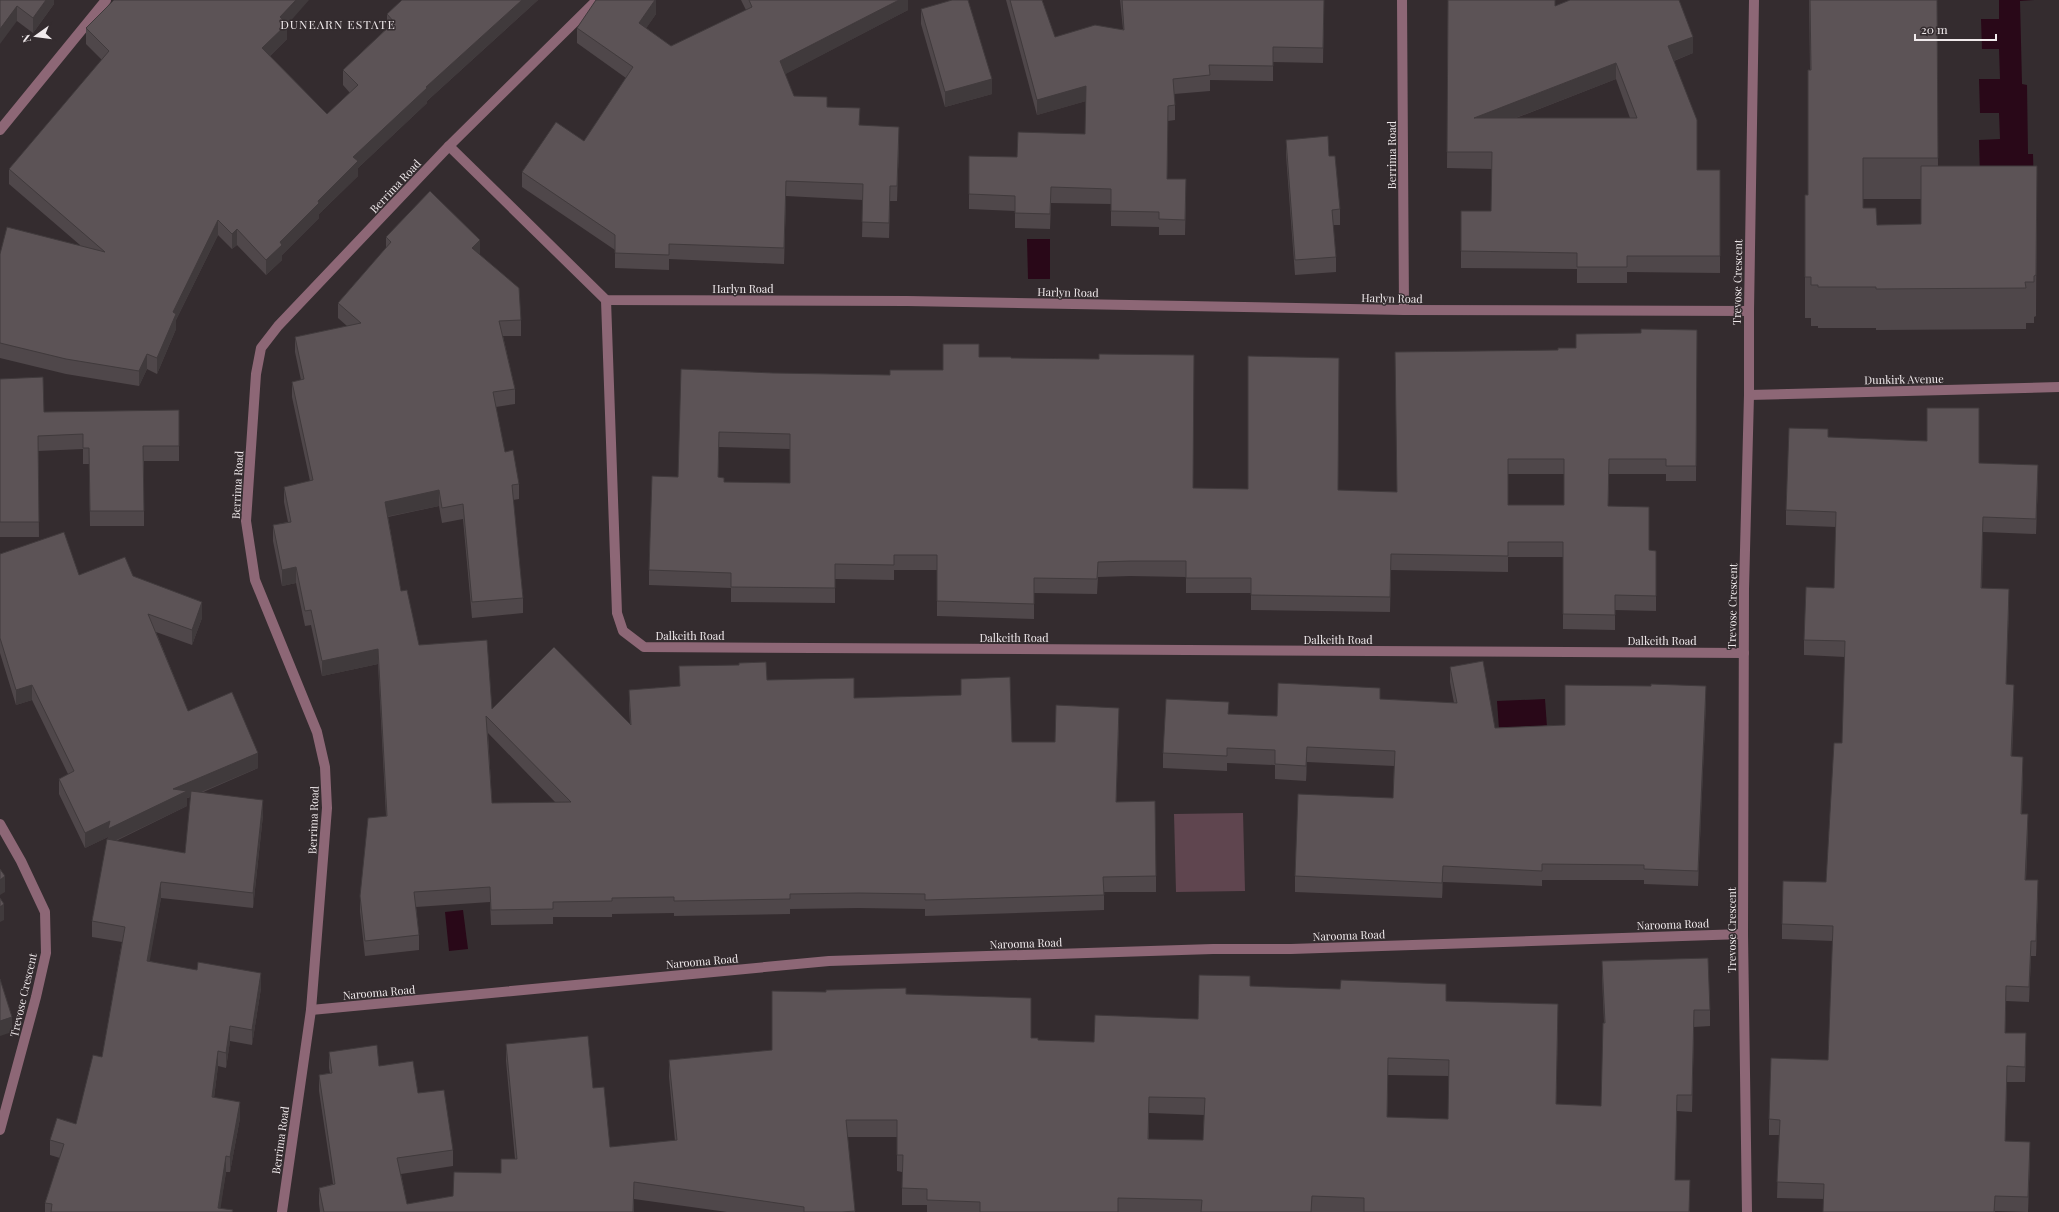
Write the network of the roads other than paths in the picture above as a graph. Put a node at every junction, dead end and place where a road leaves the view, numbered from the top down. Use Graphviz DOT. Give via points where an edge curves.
graph roads {
  1 [pos="106,0"];
  2 [pos="597,0"];
  3 [pos="1402,0"];
  4 [pos="1754,0"];
  5 [pos="0,130"];
  6 [pos="449,146"];
  7 [pos="606,300"];
  8 [pos="1404,310"];
  9 [pos="1748,311"];
  10 [pos="2059,387"];
  11 [pos="1749,395"];
  12 [pos="1744,653"];
  13 [pos="0,824"];
  14 [pos="1743,934"];
  15 [pos="311,1010"];
  16 [pos="0,1130"];
  17 [pos="282,1212"];
  18 [pos="1747,1212"];
  1 -- 5 [label="street"];
  2 -- 6 [label="street, Berrima Road"];
  3 -- 8 [label="street, Berrima Road"];
  4 -- 9 [label="street, Trevose Crescent"];
  6 -- 7 [label="street"];
  6 -- 15 [label="street, Berrima Road" via="278,326 262,348 256,374 246,521 255,580 317,732 325,767 327,808"];
  7 -- 8 [label="street, Harlyn Road" via="907,301"];
  7 -- 12 [label="street, Dalkeith Road" via="617,613 622,631 644,647"];
  8 -- 9 [label="street, Harlyn Road"];
  9 -- 11 [label="street, Trevose Crescent"];
  10 -- 11 [label="street, Dunkirk Avenue"];
  11 -- 12 [label="street, Trevose Crescent"];
  12 -- 14 [label="street, Trevose Crescent"];
  13 -- 16 [label="street, Trevose Crescent" via="45,912 46,953"];
  14 -- 15 [label="street, Narooma Road" via="829,961"];
  14 -- 18 [label="street, Trevose Crescent"];
  15 -- 17 [label="street, Berrima Road"];
}
